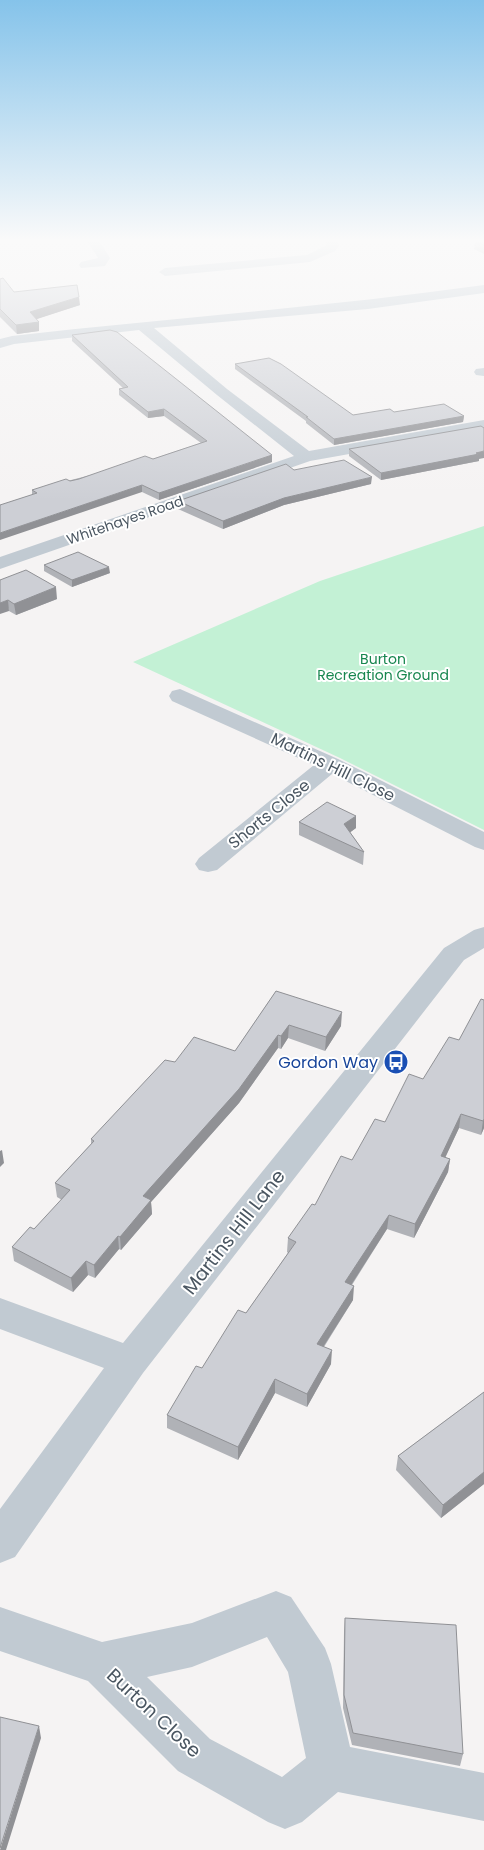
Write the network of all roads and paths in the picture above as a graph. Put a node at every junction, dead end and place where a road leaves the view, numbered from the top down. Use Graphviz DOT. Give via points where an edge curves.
graph roads {
  1 [pos="1,328"];
  2 [pos="122,328"];
  3 [pos="145,328"];
  4 [pos="6,342"];
  5 [pos="484,426"];
  6 [pos="306,457"];
  7 [pos="0,563"];
  8 [pos="180,696"];
  9 [pos="330,764"];
  10 [pos="484,842"];
  11 [pos="208,864"];
  12 [pos="483,938"];
  13 [pos="0,1313"];
  14 [pos="130,1362"];
  15 [pos="0,1543"];
  16 [pos="0,1629"];
  17 [pos="102,1664"];
  18 [pos="331,1767"];
  19 [pos="484,1796"];
  1 -- 4 [label="street"];
  2 -- 4 [label="street"];
  3 -- 6 [label="street"];
  5 -- 6 [label="street, Whitehayes Road"];
  6 -- 7 [label="street, Whitehayes Road"];
  8 -- 9 [label="street, Martins Hill Close"];
  9 -- 10 [label="street, Martins Hill Close"];
  9 -- 11 [label="street, Shorts Close"];
  12 -- 14 [label="street, Martins Hill Lane" via="454,954"];
  13 -- 14 [label="street"];
  14 -- 15 [label="street, Martins Hill Lane"];
  16 -- 17 [label="street, Burton Close"];
  17 -- 18 [label="street, Burton Close" via="194,1755 285,1805"];
  17 -- 18 [label="street, Burton Close" via="192,1645 276,1612 309,1664"];
  18 -- 19 [label="street"];
}
